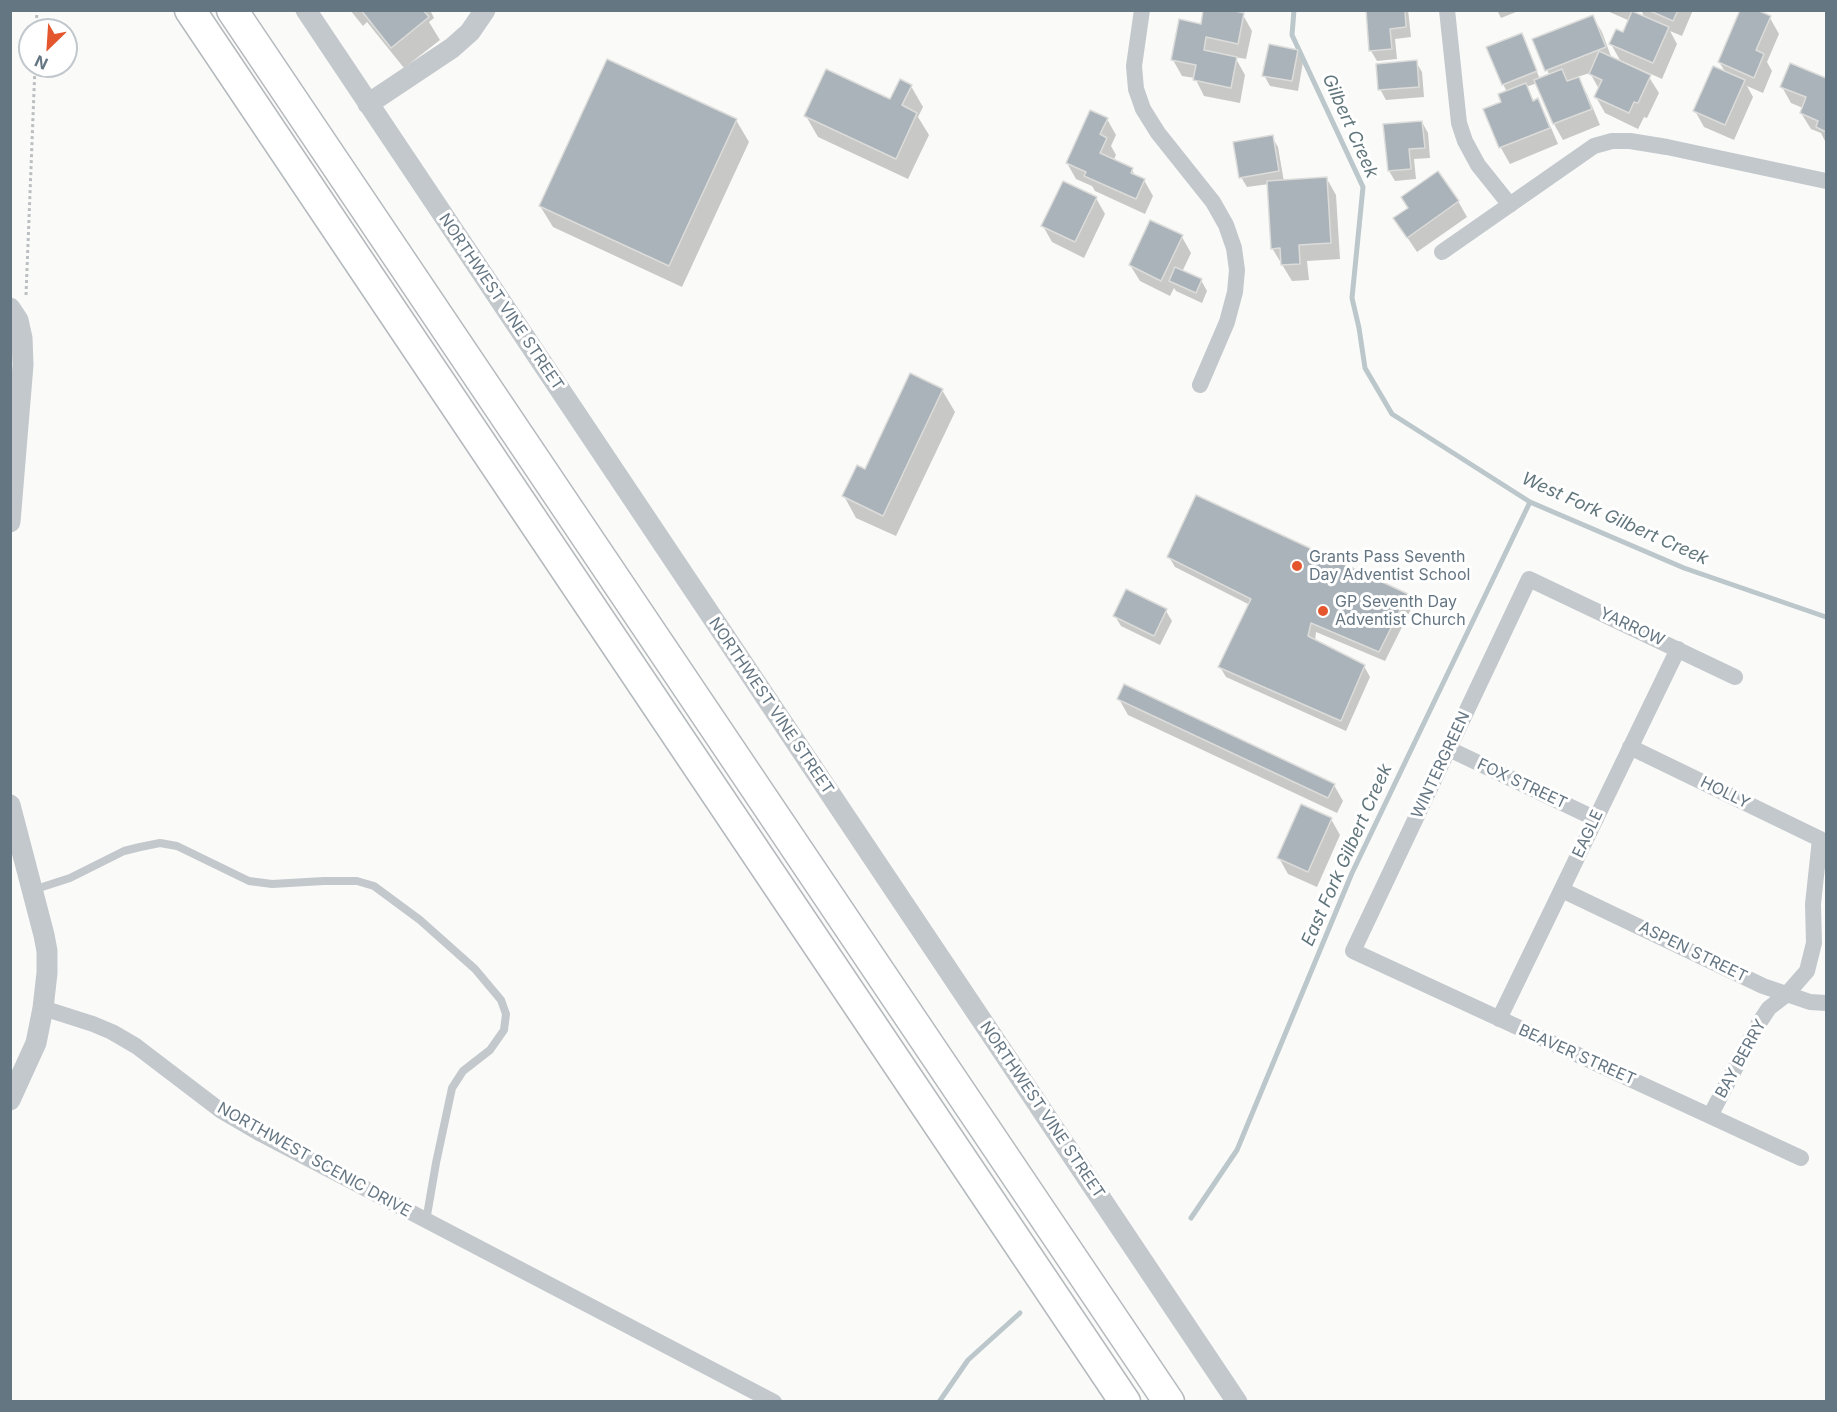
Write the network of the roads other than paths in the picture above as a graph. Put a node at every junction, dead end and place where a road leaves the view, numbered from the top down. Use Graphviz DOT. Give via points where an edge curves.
graph roads {
  1 [pos="190,10"];
  2 [pos="232,10"];
  3 [pos="306,10"];
  4 [pos="485,10"];
  5 [pos="1142,10"];
  6 [pos="1447,10"];
  7 [pos="368,104"];
  8 [pos="1827,181"];
  9 [pos="1510,205"];
  10 [pos="1442,252"];
  11 [pos="18,306"];
  12 [pos="1200,385"];
  13 [pos="10,522"];
  14 [pos="1529,579"];
  15 [pos="1678,649"];
  16 [pos="1735,677"];
  17 [pos="1630,747"];
  18 [pos="1449,749"];
  19 [pos="10,805"];
  20 [pos="1596,819"];
  21 [pos="1820,839"];
  22 [pos="32,890"];
  23 [pos="1562,890"];
  24 [pos="1353,951"];
  25 [pos="1786,995"];
  26 [pos="1827,1003"];
  27 [pos="43,1008"];
  28 [pos="1498,1019"];
  29 [pos="10,1100"];
  30 [pos="1710,1116"];
  31 [pos="1801,1158"];
  32 [pos="426,1221"];
  33 [pos="774,1401"];
  34 [pos="1125,1401"];
  35 [pos="1168,1401"];
  36 [pos="1237,1401"];
  1 -- 34 [label="highway"];
  2 -- 35 [label="highway"];
  3 -- 7 [label="street, NORTHWEST VINE STREET"];
  4 -- 7 [label="street" via="470,33 452,48"];
  5 -- 12 [label="street" via="1134,66 1143,109 1213,202 1234,248 1235,292 1227,322"];
  6 -- 9 [label="street" via="1459,123 1478,165"];
  7 -- 36 [label="street, NORTHWEST VINE STREET"];
  8 -- 9 [label="street" via="1667,147 1612,141 1594,146"];
  9 -- 10 [label="street"];
  11 -- 13 [label="street" via="23,365"];
  14 -- 15 [label="street, YARROW"];
  14 -- 18 [label="street, WINTERGREEN"];
  15 -- 16 [label="street, YARROW"];
  15 -- 17 [label="street, EAGLE"];
  17 -- 20 [label="street, EAGLE"];
  17 -- 21 [label="street, HOLLY"];
  18 -- 20 [label="street, FOX STREET"];
  18 -- 24 [label="street, WINTERGREEN"];
  19 -- 22 [label="street"];
  20 -- 23 [label="street, EAGLE"];
  21 -- 25 [label="street, BAY BERRY" via="1813,904 1814,943 1807,971"];
  22 -- 27 [label="street" via="46,951"];
  22 -- 32 [label="lane" via="70,878 124,851 160,843 177,846 249,880 272,885 324,881 375,886 420,920 475,969 501,1000 506,1014 504,1030 490,1050 463,1071 452,1088"];
  23 -- 25 [label="street, ASPEN STREET"];
  23 -- 28 [label="street, EAGLE"];
  24 -- 28 [label="street, BEAVER STREET"];
  25 -- 26 [label="street, ASPEN STREET"];
  25 -- 30 [label="street, BAY BERRY" via="1769,1008 1759,1023"];
  27 -- 29 [label="street" via="36,1043"];
  27 -- 32 [label="street, NORTHWEST SCENIC DRIVE" via="112,1032 230,1116"];
  28 -- 30 [label="street, BEAVER STREET"];
  30 -- 31 [label="street, BEAVER STREET"];
  32 -- 33 [label="street, NORTHWEST SCENIC DRIVE"];
}
